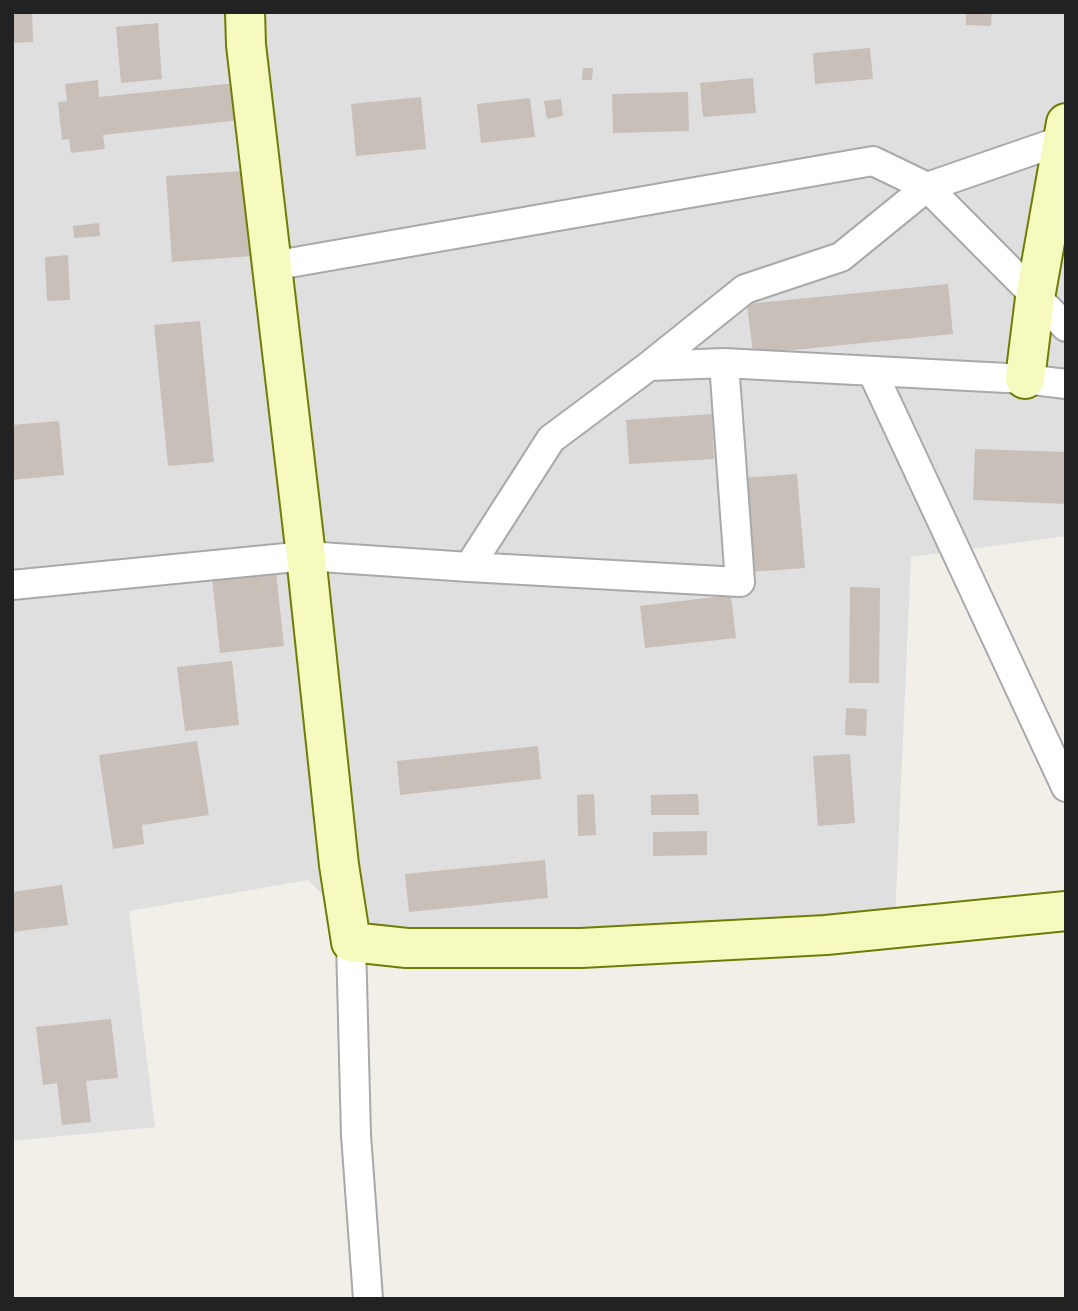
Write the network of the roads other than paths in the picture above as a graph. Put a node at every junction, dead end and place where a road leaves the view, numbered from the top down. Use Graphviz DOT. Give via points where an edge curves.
graph roads {
  1 [pos="245,12"];
  2 [pos="1065,134"];
  3 [pos="926,187"];
  4 [pos="272,266"];
  5 [pos="1035,298"];
  6 [pos="1066,327"];
  7 [pos="724,363"];
  8 [pos="649,366"];
  9 [pos="872,371"];
  10 [pos="1025,379"];
  11 [pos="1066,384"];
  12 [pos="306,556"];
  13 [pos="470,568"];
  14 [pos="12,584"];
  15 [pos="1066,787"];
  16 [pos="1066,911"];
  17 [pos="351,942"];
  18 [pos="368,1299"];
  1 -- 4 [label="main road"];
  2 -- 3 [label="street"];
  2 -- 5 [label="main road"];
  3 -- 4 [label="street" via="873,161"];
  3 -- 5 [label="street"];
  3 -- 8 [label="street" via="841,257 745,289"];
  4 -- 12 [label="main road"];
  5 -- 6 [label="street"];
  5 -- 10 [label="main road"];
  7 -- 8 [label="street"];
  7 -- 9 [label="street"];
  7 -- 13 [label="street" via="740,582"];
  8 -- 13 [label="street" via="551,439"];
  9 -- 10 [label="street"];
  9 -- 15 [label="street"];
  10 -- 11 [label="street"];
  12 -- 13 [label="street"];
  12 -- 14 [label="street"];
  12 -- 17 [label="main road"];
  16 -- 17 [label="main road" via="826,935 581,948 407,948"];
  17 -- 18 [label="street" via="356,1135"];
}
